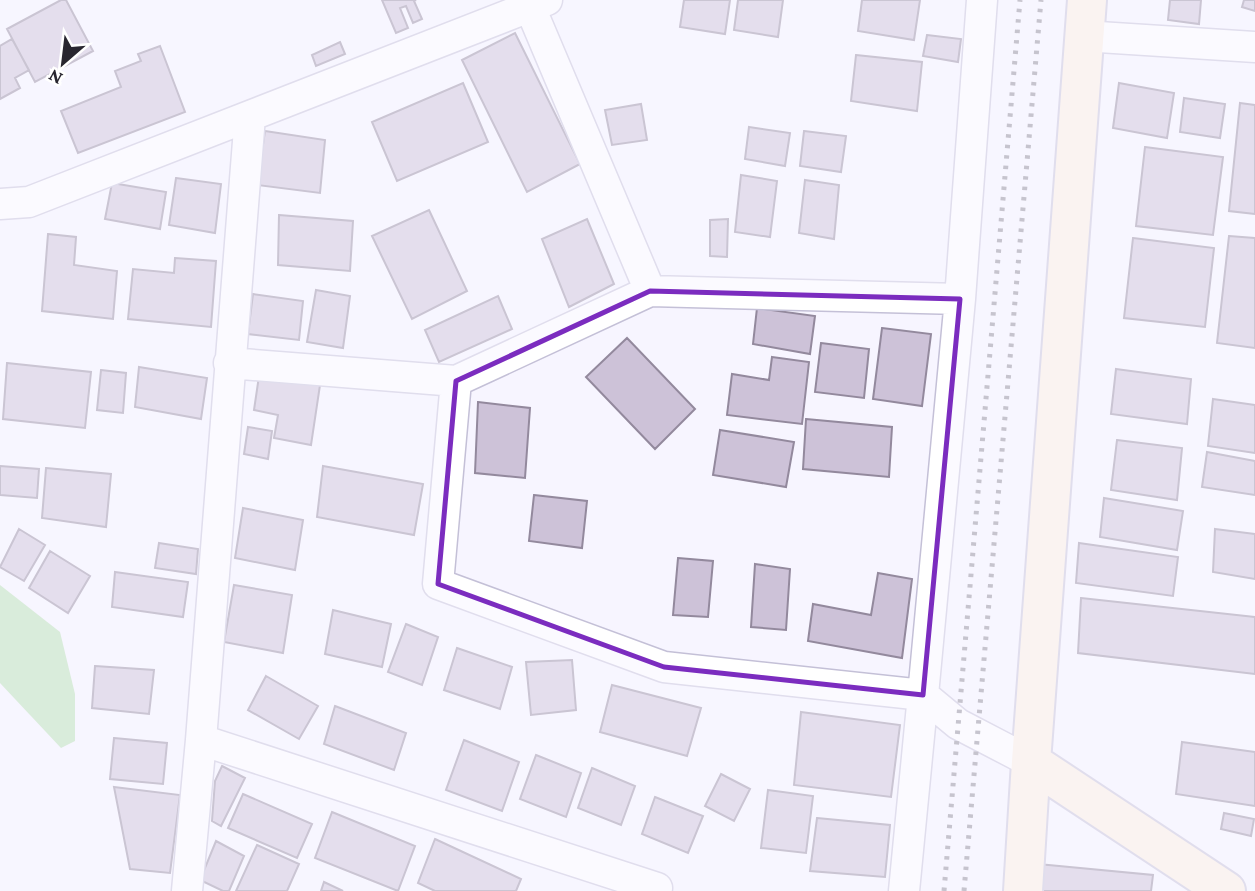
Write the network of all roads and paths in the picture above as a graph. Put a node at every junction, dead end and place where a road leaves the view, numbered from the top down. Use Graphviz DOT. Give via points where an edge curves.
graph roads {
  1 [pos="982,0"];
  2 [pos="535,2"];
  3 [pos="1085,18"];
  4 [pos="1255,47"];
  5 [pos="250,116"];
  6 [pos="0,204"];
  7 [pos="650,291"];
  8 [pos="960,299"];
  9 [pos="229,363"];
  10 [pos="456,381"];
  11 [pos="923,695"];
  12 [pos="201,740"];
  13 [pos="1031,762"];
  14 [pos="666,890"];
  15 [pos="187,891"];
  16 [pos="904,891"];
  17 [pos="1023,891"];
  18 [pos="1226,891"];
  1 -- 8 [label="street"];
  2 -- 5 [label="street"];
  2 -- 7 [label="street"];
  3 -- 4 [label="street"];
  3 -- 13 [label="street"];
  5 -- 6 [label="street" via="29,202"];
  5 -- 9 [label="street"];
  7 -- 8 [label="street"];
  7 -- 10 [label="street"];
  8 -- 11 [label="street"];
  9 -- 10 [label="street"];
  9 -- 12 [label="street"];
  10 -- 11 [label="street" via="438,584 664,667"];
  11 -- 13 [label="street" via="958,724"];
  11 -- 16 [label="street"];
  12 -- 14 [label="street"];
  12 -- 15 [label="street"];
  13 -- 17 [label="street"];
  13 -- 18 [label="street"];
}
